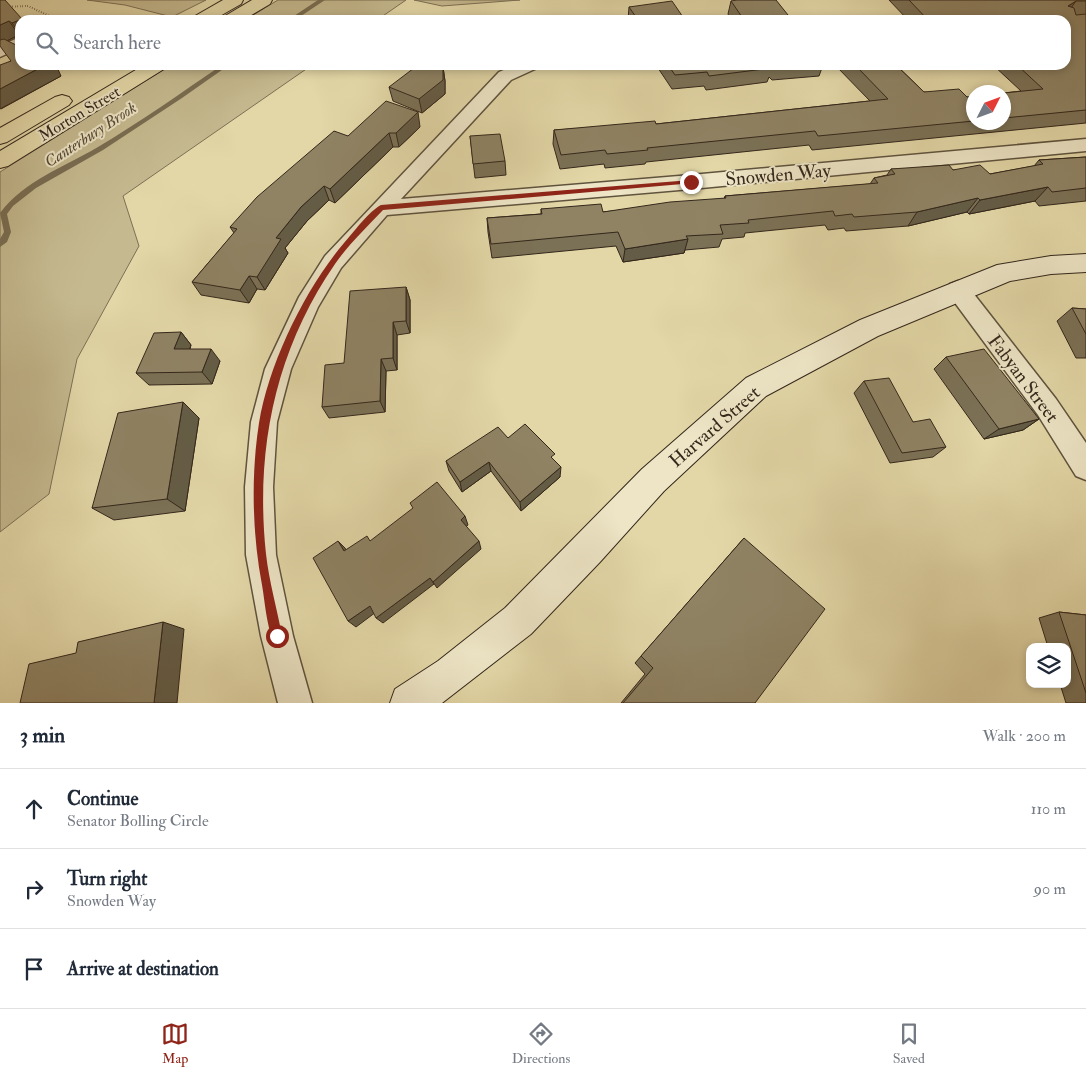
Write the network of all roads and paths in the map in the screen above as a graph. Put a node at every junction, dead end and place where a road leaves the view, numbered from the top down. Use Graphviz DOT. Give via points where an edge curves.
graph roads {
  1 [pos="235,0"];
  2 [pos="264,0"];
  3 [pos="0,7"];
  4 [pos="47,15"];
  5 [pos="210,15"];
  6 [pos="239,15"];
  7 [pos="15,44"];
  8 [pos="0,52"];
  9 [pos="117,70"];
  10 [pos="148,70"];
  11 [pos="518,70"];
  12 [pos="1086,144"];
  13 [pos="2,151"];
  14 [pos="381,208"];
  15 [pos="1086,263"];
  16 [pos="958,290"];
  17 [pos="1086,467"];
  18 [pos="295,703"];
  19 [pos="409,703"];
  1 -- 5 [label="highway"];
  2 -- 6 [label="highway"];
  3 -- 4 [label="path" via="28,6"];
  7 -- 8 [label="street"];
  9 -- 13 [label="highway, Morton Street"];
  10 -- 13 [label="highway, Morton Street"];
  11 -- 14 [label="street" via="505,76"];
  12 -- 14 [label="street, Snowden Way"];
  14 -- 18 [label="street" via="333,262 307,304 278,368 264,422 259,487 261,555 277,636"];
  15 -- 16 [label="main road, Harvard Street" via="1051,264 1006,272"];
  16 -- 17 [label="street, Fabyan Street" via="1047,407"];
  16 -- 19 [label="main road, Harvard Street" via="869,328 756,386 652,480 518,621"];
}
